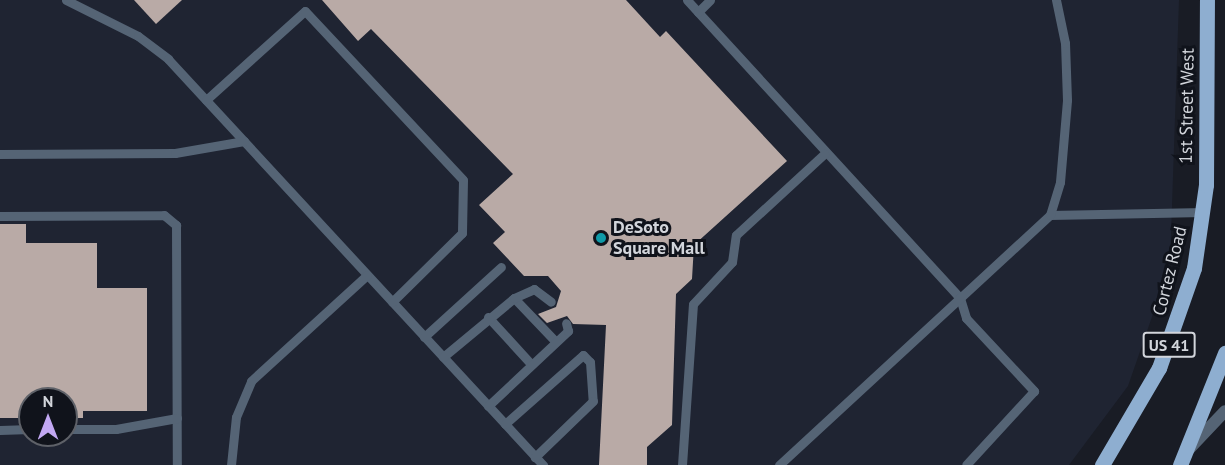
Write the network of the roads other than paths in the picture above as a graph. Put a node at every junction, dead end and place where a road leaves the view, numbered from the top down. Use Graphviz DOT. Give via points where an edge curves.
graph roads {
  1 [pos="66,0"];
  2 [pos="687,0"];
  3 [pos="711,0"];
  4 [pos="1056,0"];
  5 [pos="1207,0"];
  6 [pos="698,12"];
  7 [pos="206,100"];
  8 [pos="244,141"];
  9 [pos="0,154"];
  10 [pos="824,154"];
  11 [pos="1204,212"];
  12 [pos="1050,215"];
  13 [pos="0,216"];
  14 [pos="501,267"];
  15 [pos="367,274"];
  16 [pos="514,298"];
  17 [pos="960,298"];
  18 [pos="392,302"];
  19 [pos="550,302"];
  20 [pos="488,317"];
  21 [pos="566,323"];
  22 [pos="424,337"];
  23 [pos="555,341"];
  24 [pos="1225,353"];
  25 [pos="443,357"];
  26 [pos="531,364"];
  27 [pos="488,406"];
  28 [pos="1225,411"];
  29 [pos="177,418"];
  30 [pos="505,424"];
  31 [pos="0,429"];
  32 [pos="18,429"];
  33 [pos="78,429"];
  34 [pos="1189,448"];
  35 [pos="536,457"];
  36 [pos="177,465"];
  37 [pos="231,465"];
  38 [pos="543,465"];
  39 [pos="682,465"];
  40 [pos="779,465"];
  41 [pos="966,465"];
  42 [pos="1102,465"];
  43 [pos="1180,465"];
  1 -- 7 [label="lane" via="138,36"];
  2 -- 6 [label="lane"];
  3 -- 6 [label="lane"];
  4 -- 12 [label="lane" via="1066,47 1067,100 1060,182"];
  5 -- 11 [label="main road, 1st Street West / US 41"];
  6 -- 10 [label="lane"];
  7 -- 8 [label="lane"];
  7 -- 18 [label="lane" via="305,10 463,180 462,233"];
  8 -- 9 [label="lane" via="175,153"];
  8 -- 15 [label="lane"];
  10 -- 17 [label="lane"];
  10 -- 39 [label="lane" via="736,235 732,262 693,304"];
  11 -- 12 [label="lane"];
  11 -- 42 [label="main road, Cortez Road / US 41" via="1175,330 1146,395"];
  12 -- 17 [label="lane"];
  13 -- 29 [label="lane" via="164,216 176,225"];
  14 -- 22 [label="lane"];
  15 -- 18 [label="lane"];
  15 -- 37 [label="lane" via="251,381 236,417"];
  16 -- 19 [label="lane" via="534,289"];
  16 -- 20 [label="lane"];
  16 -- 23 [label="lane"];
  17 -- 40 [label="lane"];
  17 -- 41 [label="lane" via="966,318 1034,391"];
  18 -- 22 [label="lane"];
  20 -- 25 [label="lane"];
  20 -- 26 [label="lane"];
  21 -- 23 [label="lane" via="568,331"];
  22 -- 25 [label="lane"];
  23 -- 26 [label="lane"];
  24 -- 34 [label="main road, US 41"];
  25 -- 27 [label="lane"];
  26 -- 27 [label="lane"];
  27 -- 30 [label="lane"];
  28 -- 34 [label="street"];
  29 -- 33 [label="lane" via="116,429"];
  29 -- 36 [label="lane"];
  30 -- 35 [label="lane"];
  30 -- 35 [label="lane" via="583,355 590,362 593,401"];
  31 -- 32 [label="lane"];
  34 -- 43 [label="main road, US 41"];
  35 -- 38 [label="lane"];
}
